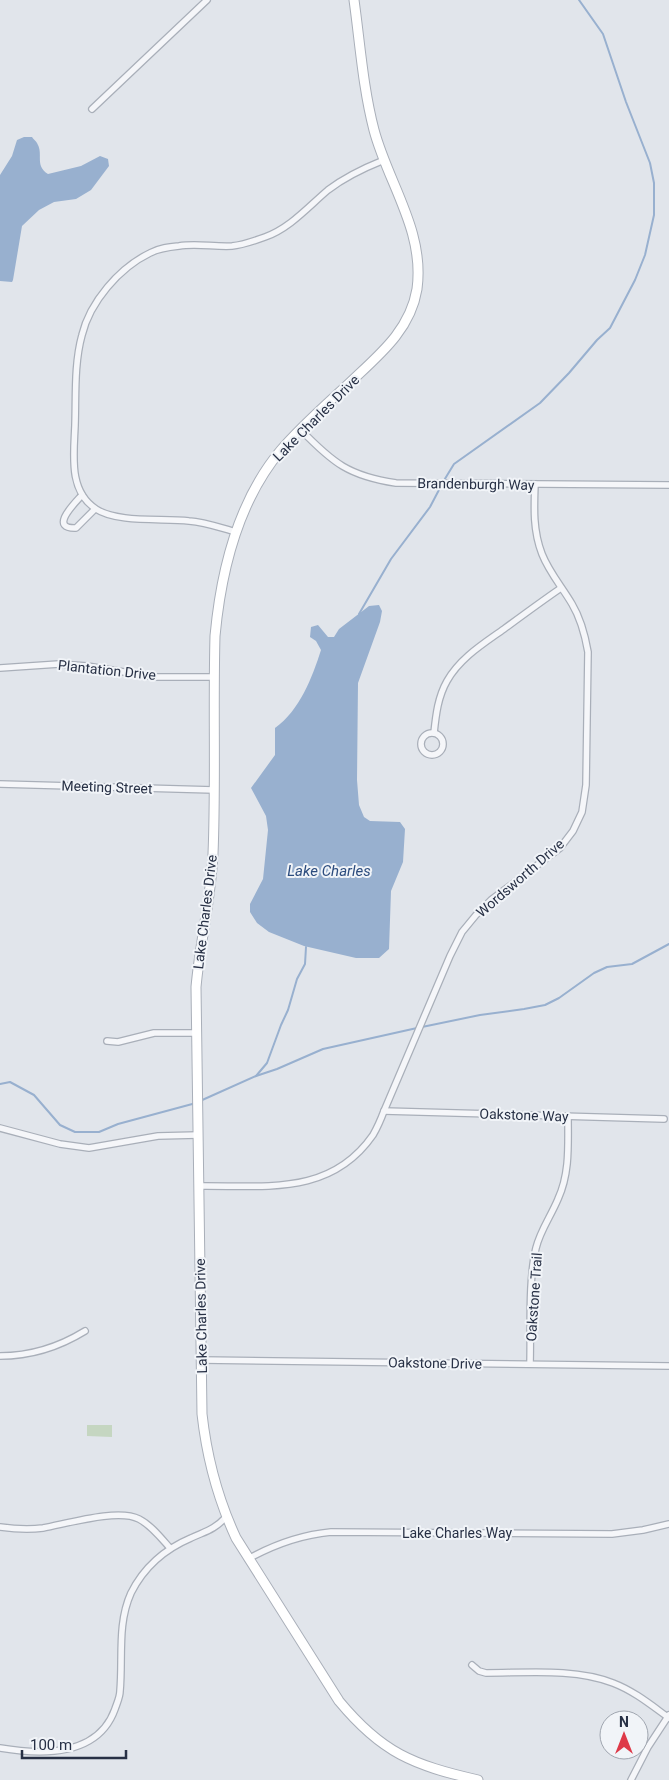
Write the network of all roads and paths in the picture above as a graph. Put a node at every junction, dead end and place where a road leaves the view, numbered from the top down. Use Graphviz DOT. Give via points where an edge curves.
graph roads {
  1 [pos="207,0"];
  2 [pos="354,0"];
  3 [pos="92,109"];
  4 [pos="384,160"];
  5 [pos="301,430"];
  6 [pos="535,484"];
  7 [pos="669,485"];
  8 [pos="82,495"];
  9 [pos="95,509"];
  10 [pos="236,532"];
  11 [pos="561,588"];
  12 [pos="0,668"];
  13 [pos="214,677"];
  14 [pos="434,733"];
  15 [pos="0,784"];
  16 [pos="214,790"];
  17 [pos="196,1033"];
  18 [pos="108,1041"];
  19 [pos="384,1111"];
  20 [pos="568,1116"];
  21 [pos="664,1119"];
  22 [pos="0,1128"];
  23 [pos="198,1135"];
  24 [pos="198,1186"];
  25 [pos="85,1331"];
  26 [pos="0,1356"];
  27 [pos="202,1360"];
  28 [pos="530,1364"];
  29 [pos="669,1366"];
  30 [pos="226,1517"];
  31 [pos="669,1524"];
  32 [pos="0,1527"];
  33 [pos="170,1548"];
  34 [pos="248,1559"];
  35 [pos="472,1665"];
  36 [pos="668,1716"];
  37 [pos="0,1748"];
  38 [pos="478,1780"];
  39 [pos="631,1780"];
  1 -- 3 [label="street"];
  2 -- 4 [label="street, Lake Charles Drive" via="368,102"];
  4 -- 5 [label="street, Lake Charles Drive" via="416,244 418,272 413,302 404,325 389,346"];
  4 -- 8 [label="street" via="341,180 292,222 267,237 233,246 162,248 139,259 118,276 91,312 78,351 74,471"];
  5 -- 6 [label="street, Brandenburgh Way" via="336,463 373,480"];
  5 -- 10 [label="street, Lake Charles Drive" via="280,450 261,477"];
  6 -- 7 [label="street, Brandenburgh Way"];
  6 -- 11 [label="street, Wordsworth Drive" via="534,514 538,540 547,565"];
  8 -- 9 [label="street"];
  8 -- 9 [label="street" via="64,515 66,525 76,528"];
  9 -- 10 [label="street" via="114,516 189,521"];
  10 -- 13 [label="street, Lake Charles Drive" via="218,603"];
  11 -- 14 [label="street" via="458,665 440,696"];
  11 -- 19 [label="street, Wordsworth Drive" via="580,619 588,652 586,785 582,812 560,848 491,900 462,932"];
  12 -- 13 [label="street, Plantation Drive" via="59,664 155,676"];
  13 -- 16 [label="street, Lake Charles Drive"];
  15 -- 16 [label="street, Meeting Street"];
  16 -- 17 [label="street, Lake Charles Drive" via="212,865 198,959"];
  17 -- 18 [label="street" via="154,1034"];
  17 -- 23 [label="street, Lake Charles Drive"];
  19 -- 20 [label="street, Oakstone Way"];
  19 -- 24 [label="street, Wordsworth Drive" via="374,1134 360,1152 322,1178 289,1185"];
  20 -- 21 [label="street, Oakstone Way"];
  20 -- 28 [label="street, Oakstone Trail" via="566,1179 541,1234 533,1261"];
  22 -- 23 [label="street" via="89,1148 158,1136"];
  23 -- 24 [label="street, Lake Charles Drive"];
  24 -- 27 [label="street, Lake Charles Drive"];
  25 -- 26 [label="street" via="33,1354"];
  27 -- 28 [label="street, Oakstone Drive"];
  27 -- 30 [label="street, Lake Charles Drive" via="202,1414 206,1446"];
  28 -- 29 [label="street, Oakstone Drive"];
  30 -- 33 [label="street" via="216,1528"];
  30 -- 34 [label="street, Lake Charles Drive"];
  31 -- 34 [label="street, Lake Charles Way" via="612,1534 331,1532 289,1540"];
  32 -- 33 [label="street" via="40,1529 125,1515 138,1518"];
  33 -- 37 [label="street" via="151,1564 131,1594 122,1622 120,1693 105,1727 91,1740 58,1752 36,1753"];
  34 -- 38 [label="street, Lake Charles Drive" via="339,1701 357,1722 402,1756 425,1766"];
  35 -- 36 [label="street" via="486,1673 570,1674 599,1678 630,1691"];
  36 -- 39 [label="street"];
}
